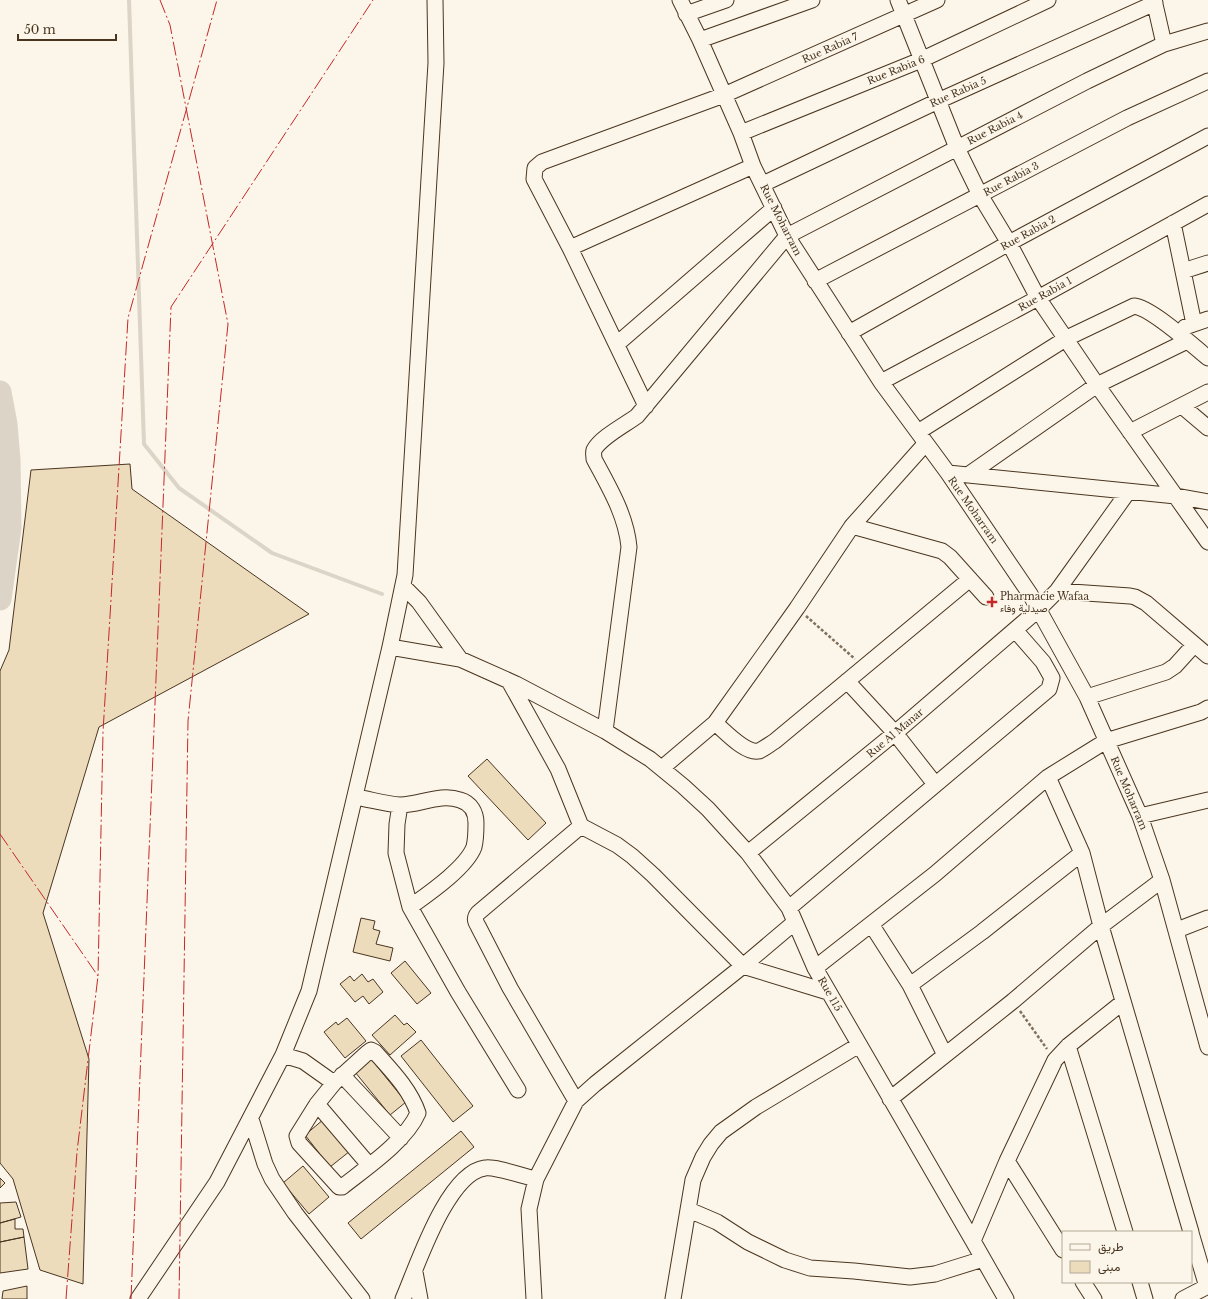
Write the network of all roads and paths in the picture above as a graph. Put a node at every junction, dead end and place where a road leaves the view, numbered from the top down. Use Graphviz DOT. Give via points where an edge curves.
graph roads {
  1 [pos="436,0"];
  2 [pos="680,0"];
  3 [pos="726,0"];
  4 [pos="812,0"];
  5 [pos="898,0"];
  6 [pos="937,0"];
  7 [pos="1048,0"];
  8 [pos="1154,2"];
  9 [pos="686,14"];
  10 [pos="904,15"];
  11 [pos="1208,30"];
  12 [pos="700,40"];
  13 [pos="1164,44"];
  14 [pos="921,60"];
  15 [pos="1208,81"];
  16 [pos="724,96"];
  17 [pos="938,101"];
  18 [pos="740,133"];
  19 [pos="1208,136"];
  20 [pos="957,148"];
  21 [pos="753,166"];
  22 [pos="763,184"];
  23 [pos="980,195"];
  24 [pos="1208,204"];
  25 [pos="774,208"];
  26 [pos="1172,223"];
  27 [pos="787,236"];
  28 [pos="1009,243"];
  29 [pos="570,248"];
  30 [pos="1208,263"];
  31 [pos="1183,271"];
  32 [pos="815,282"];
  33 [pos="1038,298"];
  34 [pos="1201,322"];
  35 [pos="1174,330"];
  36 [pos="849,333"];
  37 [pos="1067,338"];
  38 [pos="1187,340"];
  39 [pos="617,344"];
  40 [pos="1208,358"];
  41 [pos="881,382"];
  42 [pos="1097,385"];
  43 [pos="1208,392"];
  44 [pos="646,406"];
  45 [pos="1182,406"];
  46 [pos="1208,428"];
  47 [pos="1130,432"];
  48 [pos="922,438"];
  49 [pos="948,473"];
  50 [pos="968,475"];
  51 [pos="1128,492"];
  52 [pos="1176,496"];
  53 [pos="1208,502"];
  54 [pos="852,526"];
  55 [pos="1208,542"];
  56 [pos="970,579"];
  57 [pos="403,586"];
  58 [pos="1056,591"];
  59 [pos="986,597"];
  60 [pos="797,608"];
  61 [pos="1039,609"];
  62 [pos="1015,630"];
  63 [pos="1194,645"];
  64 [pos="390,647"];
  65 [pos="1208,656"];
  66 [pos="460,659"];
  67 [pos="863,668"];
  68 [pos="508,681"];
  69 [pos="847,681"];
  70 [pos="1087,697"];
  71 [pos="1208,708"];
  72 [pos="715,723"];
  73 [pos="605,731"];
  74 [pos="895,733"];
  75 [pos="1106,741"];
  76 [pos="662,768"];
  77 [pos="1048,777"];
  78 [pos="934,784"];
  79 [pos="355,798"];
  80 [pos="1208,800"];
  81 [pos="400,806"];
  82 [pos="1140,816"];
  83 [pos="581,826"];
  84 [pos="748,853"];
  85 [pos="1082,853"];
  86 [pos="1162,880"];
  87 [pos="410,907"];
  88 [pos="789,908"];
  89 [pos="1208,918"];
  90 [pos="795,922"];
  91 [pos="871,924"];
  92 [pos="1101,926"];
  93 [pos="1177,930"];
  94 [pos="743,966"];
  95 [pos="816,968"];
  96 [pos="910,985"];
  97 [pos="828,992"];
  98 [pos="1013,1001"];
  99 [pos="1123,1002"];
  100 [pos="1203,1009"];
  101 [pos="859,1045"];
  102 [pos="1068,1046"];
  103 [pos="1208,1047"];
  104 [pos="945,1055"];
  105 [pos="283,1056"];
  106 [pos="1055,1060"];
  107 [pos="338,1079"];
  108 [pos="518,1090"];
  109 [pos="890,1099"];
  110 [pos="576,1101"];
  111 [pos="317,1104"];
  112 [pos="251,1118"];
  113 [pos="401,1138"];
  114 [pos="1007,1161"];
  115 [pos="370,1165"];
  116 [pos="536,1179"];
  117 [pos="689,1210"];
  118 [pos="1125,1231"];
  119 [pos="1191,1231"];
  120 [pos="1192,1235"];
  121 [pos="973,1241"];
  122 [pos="1062,1248"];
  123 [pos="983,1259"];
  124 [pos="415,1272"];
  125 [pos="1084,1283"];
  126 [pos="1140,1283"];
  127 [pos="1207,1286"];
  128 [pos="138,1299"];
  129 [pos="362,1299"];
  130 [pos="403,1299"];
  131 [pos="420,1299"];
  132 [pos="534,1299"];
  133 [pos="673,1299"];
  134 [pos="1006,1299"];
  135 [pos="1094,1299"];
  136 [pos="1145,1299"];
  137 [pos="1183,1299"];
  1 -- 57 [label="street" via="436,63"];
  2 -- 9 [label="street, Rue Moharram"];
  3 -- 9 [label="street"];
  4 -- 12 [label="street"];
  5 -- 10 [label="street"];
  6 -- 10 [label="street, Rue Rabia 7"];
  7 -- 14 [label="street, Rue Rabia 6"];
  8 -- 13 [label="street"];
  8 -- 17 [label="street, Rue Rabia 5"];
  9 -- 12 [label="street, Rue Moharram"];
  10 -- 14 [label="street"];
  10 -- 16 [label="street, Rue Rabia 7"];
  11 -- 13 [label="street, Rue Rabia 4"];
  12 -- 16 [label="street, Rue Moharram"];
  13 -- 20 [label="street, Rue Rabia 4"];
  14 -- 17 [label="street"];
  14 -- 18 [label="street, Rue Rabia 6"];
  15 -- 23 [label="street, Rue Rabia 3" via="1127,118"];
  16 -- 18 [label="street, Rue Moharram"];
  16 -- 29 [label="street, Rue Rabia 7" via="539,164 534,179"];
  17 -- 20 [label="street"];
  17 -- 22 [label="street, Rue Rabia 5"];
  18 -- 21 [label="street, Rue Moharram"];
  19 -- 28 [label="street, Rue Rabia 2"];
  20 -- 23 [label="street"];
  20 -- 27 [label="street, Rue Rabia 4"];
  21 -- 22 [label="street, Rue Moharram"];
  21 -- 29 [label="street"];
  22 -- 25 [label="street, Rue Moharram"];
  23 -- 28 [label="street"];
  23 -- 32 [label="street, Rue Rabia 3"];
  24 -- 26 [label="street, Rue Rabia 1"];
  25 -- 27 [label="street, Rue Moharram"];
  25 -- 39 [label="street"];
  26 -- 31 [label="street"];
  26 -- 33 [label="street, Rue Rabia 1"];
  27 -- 32 [label="street, Rue Moharram"];
  27 -- 44 [label="street"];
  28 -- 33 [label="street"];
  28 -- 36 [label="street, Rue Rabia 2"];
  29 -- 39 [label="street"];
  30 -- 31 [label="street"];
  31 -- 34 [label="street"];
  32 -- 36 [label="street, Rue Moharram"];
  33 -- 37 [label="street"];
  33 -- 41 [label="street, Rue Rabia 1"];
  34 -- 35 [label="street"];
  35 -- 37 [label="street" via="1145,309 1134,306"];
  35 -- 38 [label="street"];
  36 -- 41 [label="street, Rue Moharram"];
  37 -- 42 [label="street"];
  37 -- 48 [label="street"];
  38 -- 40 [label="street"];
  38 -- 42 [label="street"];
  39 -- 44 [label="street"];
  41 -- 48 [label="street, Rue Moharram"];
  42 -- 47 [label="street"];
  42 -- 50 [label="street"];
  43 -- 45 [label="street"];
  44 -- 73 [label="street" via="637,416 599,444 593,454 620,512 628,547"];
  45 -- 46 [label="street"];
  45 -- 47 [label="street"];
  47 -- 52 [label="street"];
  48 -- 49 [label="street, Rue Moharram"];
  48 -- 54 [label="street"];
  49 -- 50 [label="street"];
  49 -- 61 [label="street, Rue Moharram"];
  50 -- 51 [label="street"];
  51 -- 52 [label="street"];
  51 -- 58 [label="street, Rue Al Manar"];
  52 -- 53 [label="street"];
  52 -- 55 [label="street"];
  54 -- 56 [label="street" via="942,552"];
  54 -- 60 [label="street"];
  56 -- 59 [label="street"];
  56 -- 67 [label="street"];
  57 -- 64 [label="street"];
  57 -- 66 [label="street" via="419,602"];
  58 -- 61 [label="street, Rue Al Manar"];
  58 -- 63 [label="street" via="1135,597"];
  60 -- 67 [label="path"];
  60 -- 72 [label="street"];
  61 -- 62 [label="street, Rue Al Manar"];
  61 -- 70 [label="street, Rue Moharram"];
  62 -- 74 [label="street, Rue Al Manar"];
  62 -- 78 [label="street" via="1043,662 1052,678 1049,689"];
  63 -- 65 [label="street"];
  63 -- 70 [label="street" via="1166,672"];
  64 -- 66 [label="street"];
  64 -- 79 [label="street"];
  66 -- 68 [label="street, Rue 115"];
  67 -- 69 [label="street"];
  68 -- 73 [label="street, Rue 115"];
  68 -- 83 [label="street" via="558,769"];
  69 -- 72 [label="street" via="775,741 759,751 751,751 739,744"];
  69 -- 74 [label="street"];
  70 -- 75 [label="street, Rue Moharram"];
  71 -- 75 [label="street"];
  72 -- 76 [label="street"];
  73 -- 76 [label="street, Rue 115"];
  74 -- 78 [label="street"];
  74 -- 84 [label="street, Rue Al Manar"];
  75 -- 77 [label="street"];
  75 -- 82 [label="street, Rue Moharram"];
  76 -- 84 [label="street, Rue 115" via="688,790"];
  77 -- 85 [label="street"];
  77 -- 91 [label="street" via="935,874"];
  78 -- 88 [label="street"];
  79 -- 81 [label="street"];
  79 -- 105 [label="street" via="309,991"];
  80 -- 82 [label="street"];
  81 -- 87 [label="street" via="396,853"];
  81 -- 87 [label="street" via="448,797 462,800 476,815 475,842 467,859 442,884"];
  82 -- 86 [label="street, Rue Moharram"];
  83 -- 94 [label="street" via="632,856"];
  83 -- 110 [label="street" via="475,916 475,921 510,988"];
  84 -- 88 [label="street, Rue 115"];
  85 -- 92 [label="street"];
  85 -- 96 [label="street"];
  86 -- 92 [label="street"];
  86 -- 93 [label="street, Rue Moharram"];
  87 -- 108 [label="street"];
  88 -- 90 [label="street, Rue 115"];
  89 -- 93 [label="street"];
  90 -- 94 [label="street"];
  90 -- 95 [label="street, Rue 115"];
  91 -- 95 [label="street"];
  91 -- 96 [label="street"];
  92 -- 98 [label="street"];
  92 -- 99 [label="street"];
  93 -- 100 [label="street, Rue Moharram"];
  94 -- 97 [label="street"];
  94 -- 110 [label="street"];
  95 -- 97 [label="street, Rue 115"];
  96 -- 104 [label="street"];
  97 -- 101 [label="street, Rue 115"];
  98 -- 104 [label="street"];
  98 -- 106 [label="path"];
  99 -- 102 [label="street"];
  99 -- 119 [label="street"];
  100 -- 103 [label="street, Rue Moharram"];
  101 -- 109 [label="street, Rue 115"];
  101 -- 117 [label="street" via="756,1107 721,1132 703,1157 693,1180"];
  102 -- 106 [label="street"];
  102 -- 118 [label="street"];
  104 -- 109 [label="street"];
  105 -- 107 [label="street" via="303,1061"];
  105 -- 112 [label="street"];
  106 -- 114 [label="street"];
  107 -- 111 [label="street"];
  107 -- 113 [label="street"];
  107 -- 113 [label="street" via="366,1052 375,1052 400,1080 418,1113"];
  109 -- 121 [label="street, Rue 115"];
  110 -- 116 [label="street"];
  111 -- 115 [label="street"];
  111 -- 115 [label="street" via="297,1136 299,1143 339,1187"];
  112 -- 128 [label="street" via="218,1182"];
  112 -- 129 [label="street" via="272,1179"];
  113 -- 115 [label="street"];
  114 -- 121 [label="street"];
  114 -- 122 [label="street"];
  116 -- 124 [label="street" via="487,1167 474,1172 448,1199 434,1225"];
  116 -- 132 [label="street" via="529,1209"];
  117 -- 123 [label="street" via="717,1222 748,1242 785,1260 810,1268 910,1277 935,1274"];
  117 -- 133 [label="street"];
  120 -- 127 [label="street"];
  121 -- 123 [label="street, Rue 115"];
  123 -- 134 [label="street, Rue 115"];
  124 -- 130 [label="street"];
  124 -- 131 [label="street"];
  125 -- 135 [label="street"];
  126 -- 136 [label="street"];
  127 -- 137 [label="street"];
}
